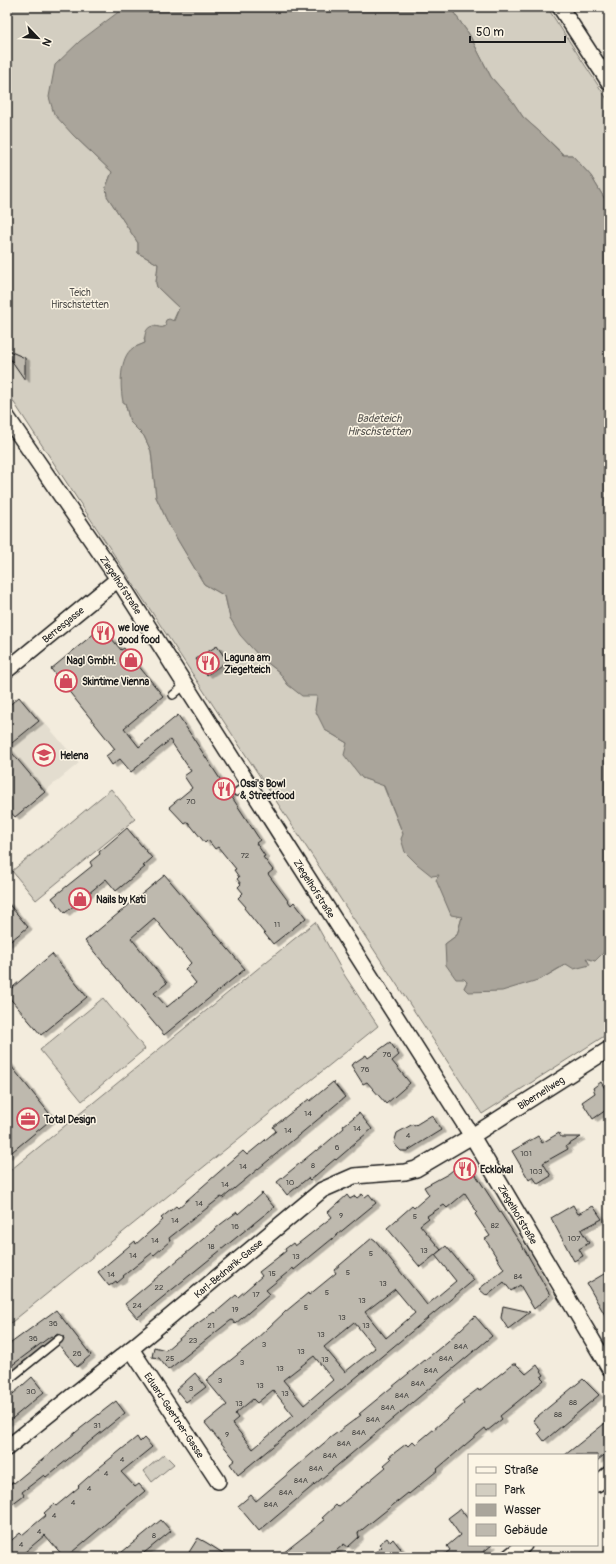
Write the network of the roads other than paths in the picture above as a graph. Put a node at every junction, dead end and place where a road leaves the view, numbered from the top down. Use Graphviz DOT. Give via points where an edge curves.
graph roads {
  1 [pos="560,7"];
  2 [pos="609,82"];
  3 [pos="7,417"];
  4 [pos="118,579"];
  5 [pos="7,670"];
  6 [pos="185,685"];
  7 [pos="173,694"];
  8 [pos="609,1049"];
  9 [pos="472,1136"];
  10 [pos="59,1339"];
  11 [pos="131,1349"];
  12 [pos="609,1368"];
  13 [pos="7,1381"];
  14 [pos="7,1448"];
  15 [pos="609,1474"];
  16 [pos="218,1481"];
  17 [pos="598,1483"];
  18 [pos="523,1546"];
  19 [pos="509,1557"];
  1 -- 2 [label="street"];
  3 -- 4 [label="street, Ziegelhofstraße"];
  4 -- 5 [label="street, Berresgasse"];
  4 -- 6 [label="street, Ziegelhofstraße"];
  6 -- 7 [label="lane"];
  6 -- 9 [label="street, Ziegelhofstraße" via="243,788"];
  8 -- 9 [label="street, Bibernellweg"];
  9 -- 11 [label="street, Karl-Bednarik-Gasse" via="416,1169 361,1174 322,1190"];
  9 -- 12 [label="street, Ziegelhofstraße"];
  10 -- 13 [label="lane"];
  11 -- 14 [label="street, Karl-Bednarik-Gasse"];
  11 -- 16 [label="street, Eduard-Gaertner-Gasse"];
  15 -- 17 [label="street"];
  18 -- 19 [label="street"];
}
